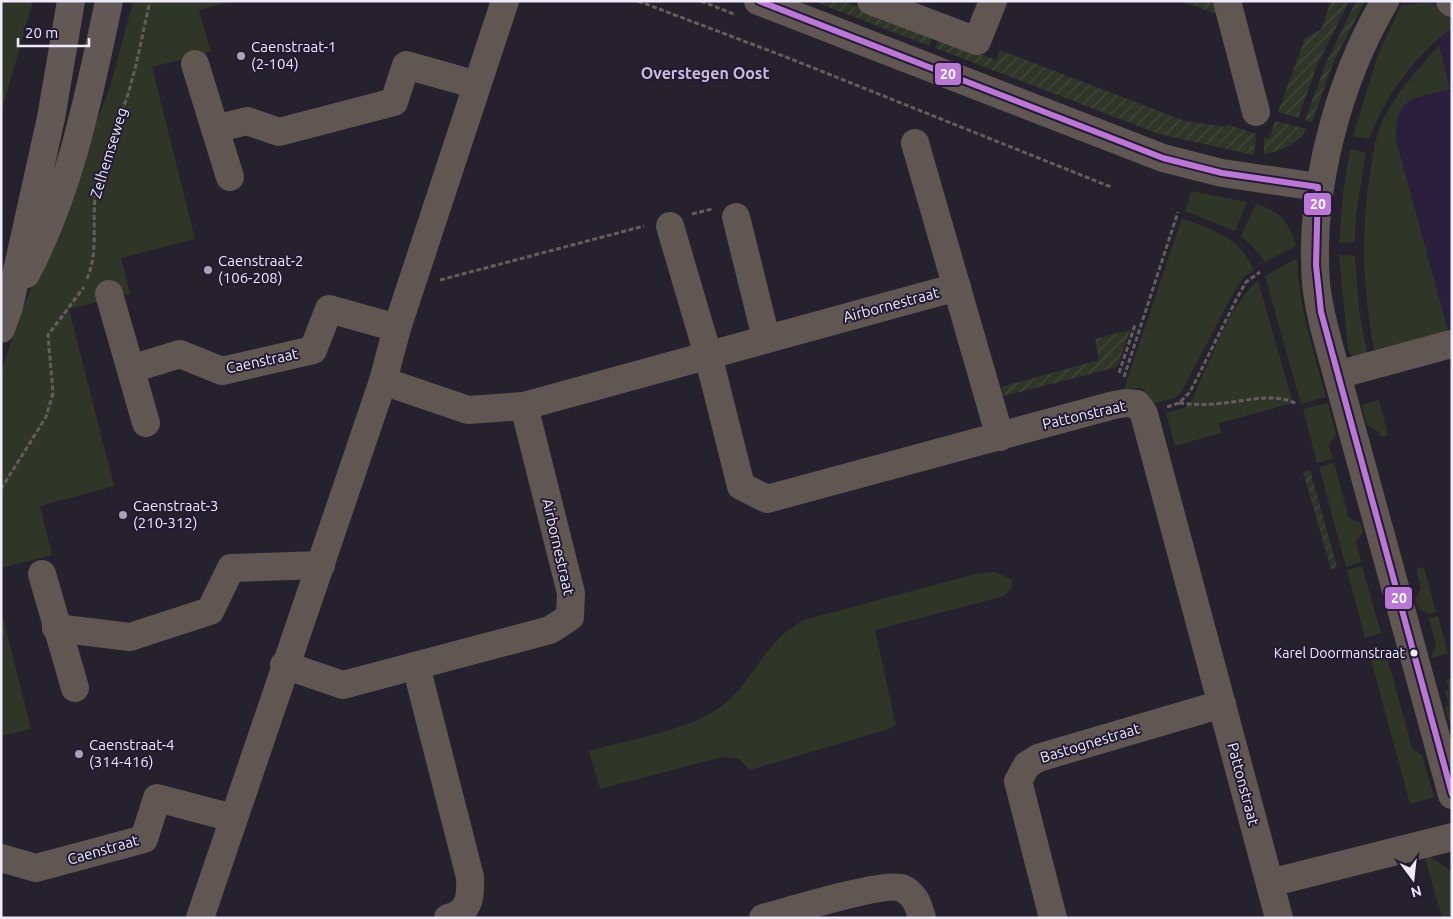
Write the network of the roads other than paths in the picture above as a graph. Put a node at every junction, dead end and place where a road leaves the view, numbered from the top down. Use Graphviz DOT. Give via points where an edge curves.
graph roads {
  1 [pos="71,1"];
  2 [pos="109,1"];
  3 [pos="505,1"];
  4 [pos="758,1"];
  5 [pos="871,1"];
  6 [pos="993,1"];
  7 [pos="1227,1"];
  8 [pos="1385,1"];
  9 [pos="195,64"];
  10 [pos="477,85"];
  11 [pos="1256,112"];
  12 [pos="215,129"];
  13 [pos="915,143"];
  14 [pos="230,178"];
  15 [pos="1318,187"];
  16 [pos="736,217"];
  17 [pos="669,222"];
  18 [pos="957,288"];
  19 [pos="109,294"];
  20 [pos="5,318"];
  21 [pos="397,328"];
  22 [pos="766,338"];
  23 [pos="1451,344"];
  24 [pos="708,355"];
  25 [pos="131,369"];
  26 [pos="1337,376"];
  27 [pos="383,381"];
  28 [pos="524,406"];
  29 [pos="146,423"];
  30 [pos="1000,437"];
  31 [pos="320,565"];
  32 [pos="42,574"];
  33 [pos="56,628"];
  34 [pos="284,665"];
  35 [pos="416,666"];
  36 [pos="75,688"];
  37 [pos="1222,704"];
  38 [pos="1447,763"];
  39 [pos="1452,795"];
  40 [pos="233,818"];
  41 [pos="1452,837"];
  42 [pos="1,858"];
  43 [pos="1270,883"];
  44 [pos="200,918"];
  45 [pos="448,918"];
  46 [pos="763,918"];
  47 [pos="922,918"];
  48 [pos="1053,918"];
  49 [pos="1280,918"];
  1 -- 20 [label="main road" via="51,118"];
  2 -- 20 [label="main road" via="68,175 43,241"];
  3 -- 10 [label="street"];
  4 -- 15 [label="street" via="1163,158 1222,173"];
  5 -- 6 [label="street" via="977,41"];
  7 -- 11 [label="street"];
  8 -- 15 [label="street" via="1356,60"];
  9 -- 12 [label="street"];
  10 -- 12 [label="street" via="406,65 394,102 279,132 247,121"];
  10 -- 21 [label="street"];
  12 -- 14 [label="street"];
  13 -- 18 [label="street, Airbornestraat"];
  15 -- 26 [label="street" via="1314,249 1316,284"];
  16 -- 22 [label="street"];
  17 -- 24 [label="street"];
  18 -- 22 [label="street, Airbornestraat"];
  18 -- 30 [label="street, Airbornestraat"];
  19 -- 25 [label="street"];
  21 -- 25 [label="street, Caenstraat" via="329,309 314,350 222,371 180,354"];
  21 -- 27 [label="street"];
  22 -- 24 [label="street, Airbornestraat"];
  23 -- 26 [label="street"];
  24 -- 28 [label="street, Airbornestraat"];
  24 -- 30 [label="street, Pattonstraat" via="741,486 767,499"];
  25 -- 29 [label="street"];
  26 -- 38 [label="street"];
  27 -- 28 [label="street, Airbornestraat" via="468,410"];
  27 -- 31 [label="street"];
  28 -- 35 [label="street, Airbornestraat" via="571,593 570,617 550,630"];
  30 -- 37 [label="street, Pattonstraat" via="1126,403 1137,404 1144,414"];
  31 -- 33 [label="street" via="231,568 210,611 130,637"];
  31 -- 34 [label="street"];
  32 -- 33 [label="street"];
  33 -- 36 [label="street"];
  34 -- 35 [label="street, Airbornestraat" via="344,685"];
  34 -- 40 [label="street"];
  35 -- 45 [label="street" via="470,877 469,902 460,914"];
  37 -- 43 [label="street, Pattonstraat"];
  37 -- 48 [label="street, Bastognestraat" via="1038,758 1027,766 1018,781"];
  38 -- 39 [label="street"];
  40 -- 42 [label="street, Caenstraat" via="157,798 144,839 36,868"];
  40 -- 44 [label="street"];
  41 -- 43 [label="street"];
  43 -- 49 [label="street, Pattonstraat"];
  46 -- 47 [label="street" via="879,888 902,888 916,899"];
}
